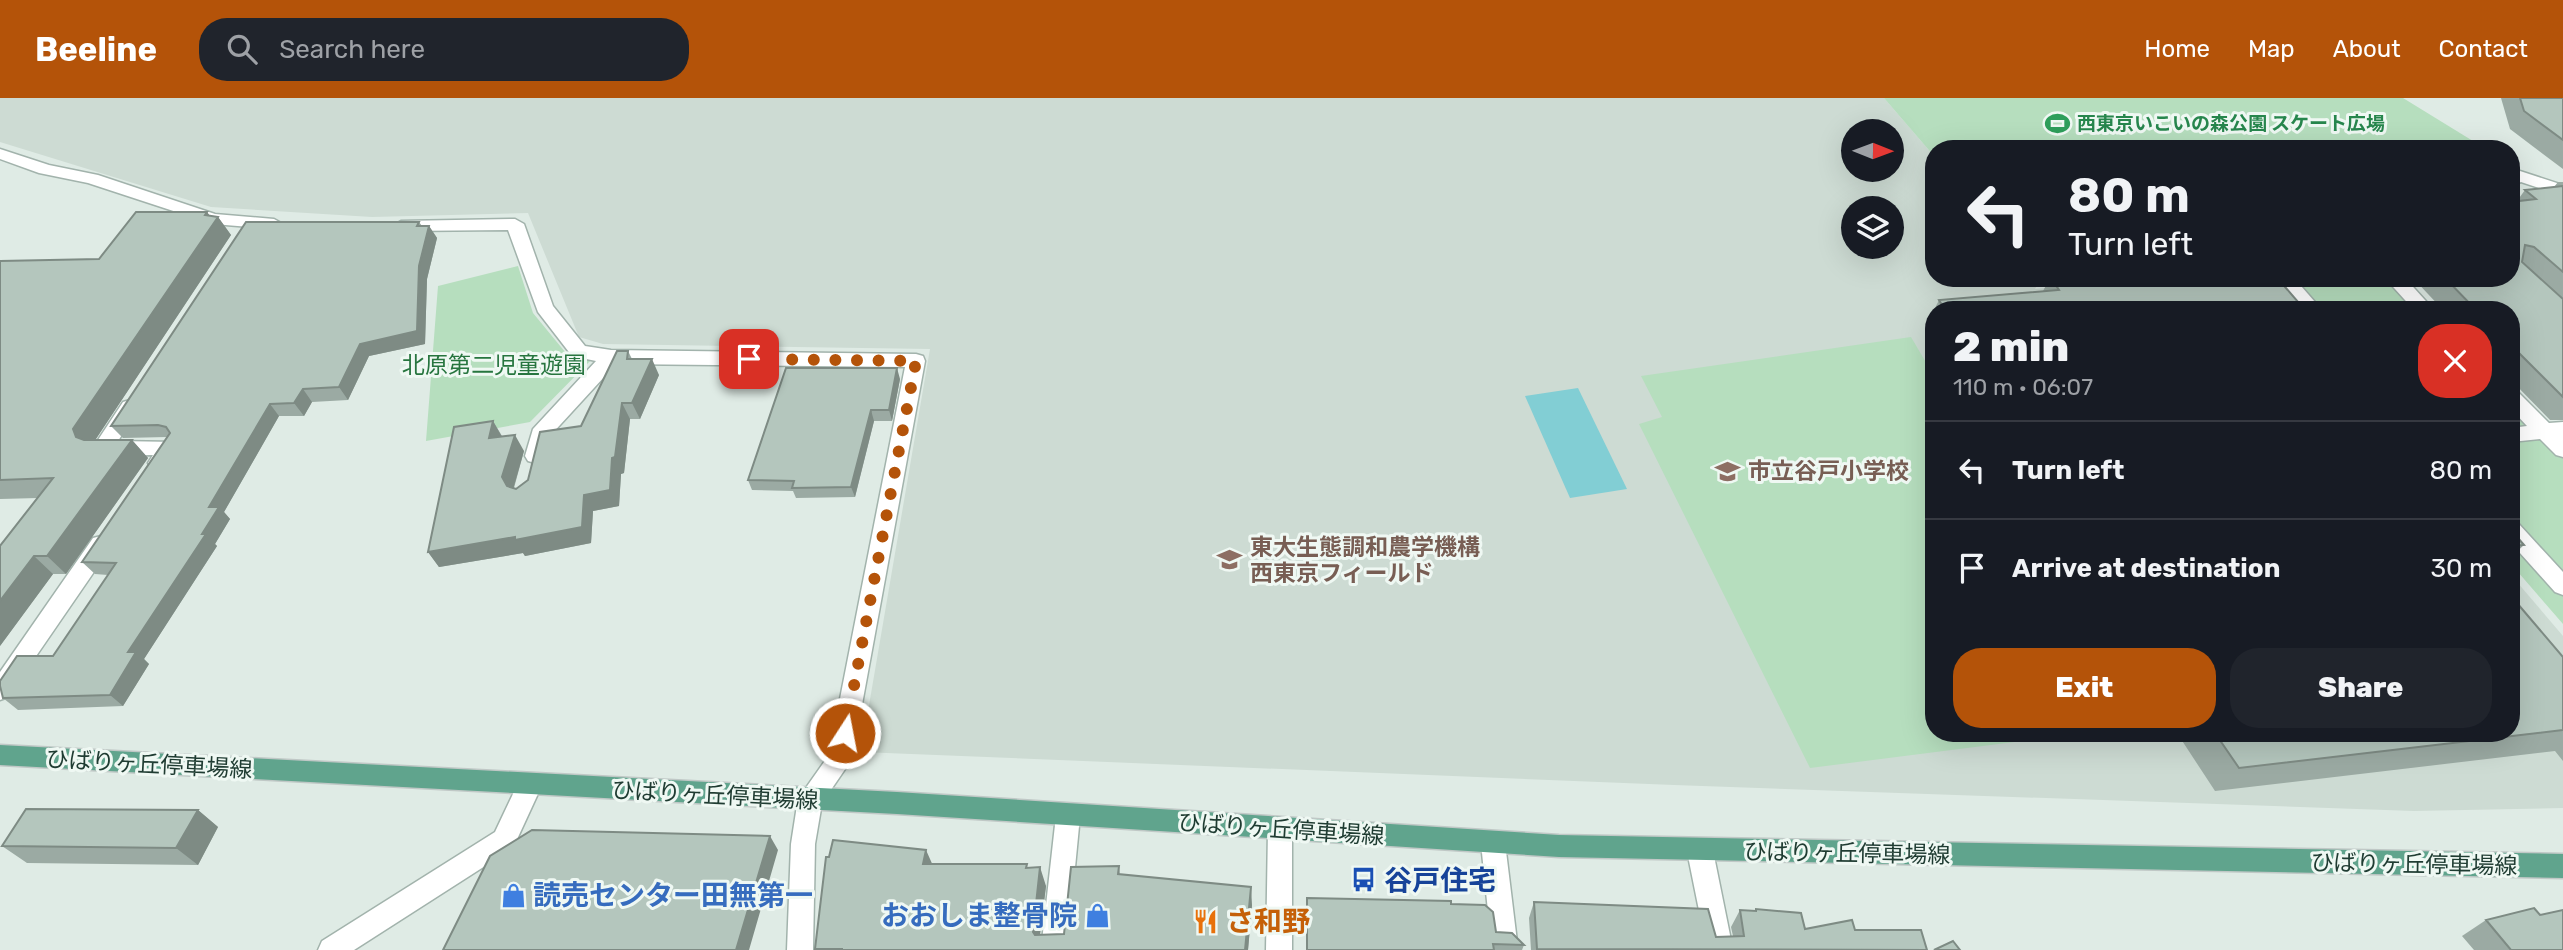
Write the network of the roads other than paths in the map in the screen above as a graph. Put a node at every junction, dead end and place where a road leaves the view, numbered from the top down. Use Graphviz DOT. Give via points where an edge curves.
graph roads {
  1 [pos="0,154"];
  2 [pos="2520,176"];
  3 [pos="2563,191"];
  4 [pos="250,223"];
  5 [pos="290,225"];
  6 [pos="384,226"];
  7 [pos="235,246"];
  8 [pos="2292,287"];
  9 [pos="2403,287"];
  10 [pos="2305,301"];
  11 [pos="2416,301"];
  12 [pos="611,357"];
  13 [pos="140,391"];
  14 [pos="2520,404"];
  15 [pos="2553,430"];
  16 [pos="2520,434"];
  17 [pos="2563,450"];
  18 [pos="531,470"];
  19 [pos="146,480"];
  20 [pos="115,524"];
  21 [pos="2520,539"];
  22 [pos="2563,586"];
  23 [pos="0,690"];
  24 [pos="0,755"];
  25 [pos="530,785"];
  26 [pos="810,799"];
  27 [pos="1068,816"];
  28 [pos="1280,829"];
  29 [pos="1493,843"];
  30 [pos="1700,851"];
  31 [pos="2563,866"];
  32 [pos="331,950"];
  33 [pos="800,950"];
  34 [pos="1054,950"];
  35 [pos="1279,950"];
  36 [pos="1505,950"];
  37 [pos="1720,950"];
  1 -- 4 [label="street" via="213,219"];
  2 -- 3 [label="street"];
  4 -- 5 [label="street"];
  4 -- 7 [label="street"];
  6 -- 12 [label="street" via="515,224 544,308 579,351"];
  8 -- 10 [label="street"];
  9 -- 11 [label="street"];
  12 -- 18 [label="street" via="540,434"];
  12 -- 26 [label="street" via="916,361 840,759"];
  13 -- 19 [label="street" via="103,449 169,447"];
  14 -- 15 [label="street"];
  15 -- 16 [label="street"];
  15 -- 17 [label="street"];
  20 -- 23 [label="street"];
  21 -- 22 [label="street"];
  24 -- 25 [label="main road, ひばりヶ丘停車場線"];
  25 -- 26 [label="main road, ひばりヶ丘停車場線"];
  25 -- 32 [label="street" via="504,840"];
  26 -- 27 [label="main road, ひばりヶ丘停車場線"];
  26 -- 33 [label="street" via="803,844"];
  27 -- 28 [label="main road, ひばりヶ丘停車場線"];
  27 -- 34 [label="street"];
  28 -- 29 [label="main road, ひばりヶ丘停車場線"];
  28 -- 35 [label="street"];
  29 -- 30 [label="main road, ひばりヶ丘停車場線"];
  29 -- 36 [label="street"];
  30 -- 31 [label="main road, ひばりヶ丘停車場線"];
  30 -- 37 [label="street"];
}
